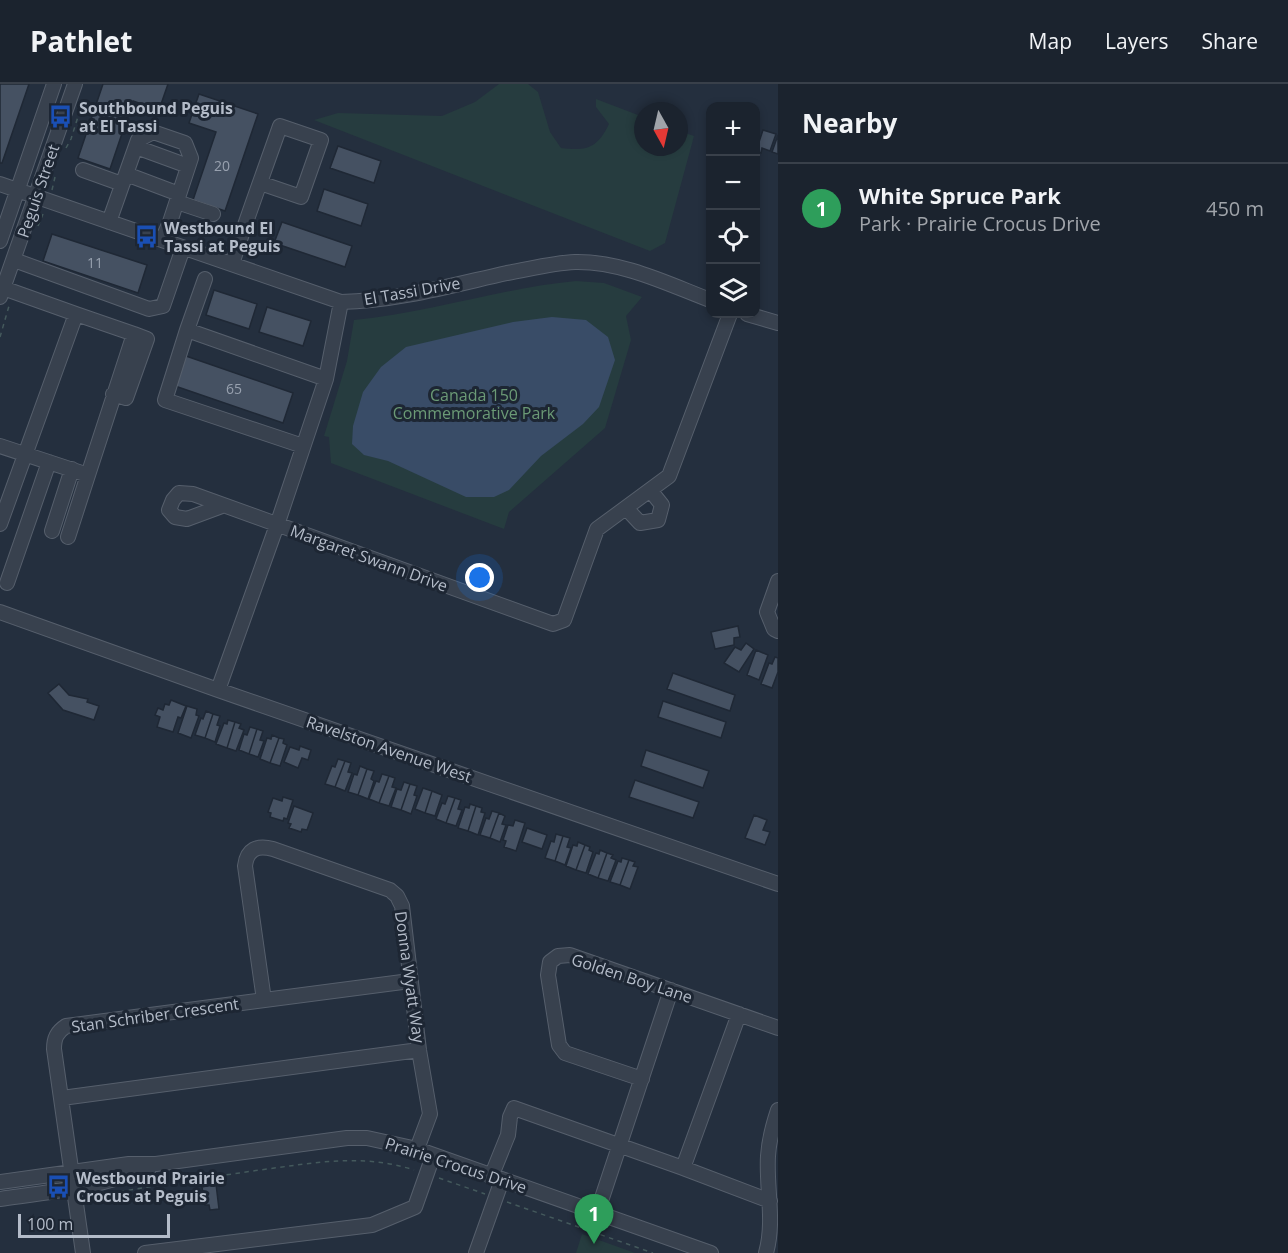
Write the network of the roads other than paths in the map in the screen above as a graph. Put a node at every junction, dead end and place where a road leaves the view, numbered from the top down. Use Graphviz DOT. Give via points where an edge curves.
graph roads {
  1 [pos="54,84"];
  2 [pos="75,84"];
  3 [pos="136,147"];
  4 [pos="188,166"];
  5 [pos="83,170"];
  6 [pos="124,179"];
  7 [pos="260,183"];
  8 [pos="0,184"];
  9 [pos="17,190"];
  10 [pos="36,196"];
  11 [pos="178,198"];
  12 [pos="213,214"];
  13 [pos="109,222"];
  14 [pos="162,240"];
  15 [pos="0,241"];
  16 [pos="183,248"];
  17 [pos="14,260"];
  18 [pos="232,264"];
  19 [pos="205,279"];
  20 [pos="2,292"];
  21 [pos="706,298"];
  22 [pos="341,302"];
  23 [pos="76,314"];
  24 [pos="728,318"];
  25 [pos="760,318"];
  26 [pos="778,323"];
  27 [pos="187,330"];
  28 [pos="326,379"];
  29 [pos="0,446"];
  30 [pos="303,446"];
  31 [pos="24,454"];
  32 [pos="49,462"];
  33 [pos="72,469"];
  34 [pos="88,475"];
  35 [pos="650,490"];
  36 [pos="222,506"];
  37 [pos="626,508"];
  38 [pos="0,524"];
  39 [pos="277,525"];
  40 [pos="52,531"];
  41 [pos="68,537"];
  42 [pos="778,581"];
  43 [pos="7,583"];
  44 [pos="0,612"];
  45 [pos="778,631"];
  46 [pos="218,690"];
  47 [pos="778,884"];
  48 [pos="410,981"];
  49 [pos="672,990"];
  50 [pos="264,1000"];
  51 [pos="740,1014"];
  52 [pos="778,1028"];
  53 [pos="420,1050"];
  54 [pos="642,1079"];
  55 [pos="62,1098"];
  56 [pos="778,1110"];
  57 [pos="775,1133"];
  58 [pos="620,1145"];
  59 [pos="417,1149"];
  60 [pos="434,1156"];
  61 [pos="156,1164"];
  62 [pos="683,1168"];
  63 [pos="70,1172"];
  64 [pos="497,1179"];
  65 [pos="0,1182"];
  66 [pos="73,1188"];
  67 [pos="0,1199"];
  68 [pos="770,1201"];
  69 [pos="597,1213"];
  70 [pos="83,1253"];
  71 [pos="145,1253"];
  72 [pos="476,1253"];
  73 [pos="711,1253"];
  74 [pos="766,1253"];
  1 -- 9 [label="street, Peguis Street"];
  2 -- 10 [label="street, Peguis Street"];
  3 -- 4 [label="street"];
  3 -- 4 [label="street" via="138,140 153,132 185,143 191,158"];
  3 -- 6 [label="street"];
  4 -- 11 [label="street"];
  5 -- 6 [label="street"];
  6 -- 11 [label="street"];
  6 -- 13 [label="street"];
  7 -- 7 [label="street" via="280,126 321,140 301,197"];
  7 -- 18 [label="street"];
  8 -- 9 [label="street, El Tassi Drive"];
  9 -- 10 [label="street, El Tassi Drive"];
  9 -- 15 [label="street, Peguis Street"];
  10 -- 13 [label="street, El Tassi Drive"];
  10 -- 17 [label="street, Peguis Street"];
  11 -- 12 [label="street"];
  11 -- 14 [label="street"];
  13 -- 14 [label="street, El Tassi Drive"];
  14 -- 16 [label="street, El Tassi Drive"];
  16 -- 17 [label="street" via="163,306 149,309"];
  16 -- 18 [label="street, El Tassi Drive"];
  17 -- 20 [label="street, Peguis Street"];
  18 -- 22 [label="street, El Tassi Drive"];
  19 -- 27 [label="street"];
  20 -- 23 [label="street"];
  21 -- 22 [label="street, El Tassi Drive" via="640,273 576,262 384,299"];
  22 -- 28 [label="street"];
  23 -- 31 [label="street"];
  23 -- 34 [label="street" via="134,334 130,367 113,394"];
  24 -- 35 [label="street, Margaret Swann Drive" via="669,476"];
  25 -- 26 [label="street"];
  27 -- 28 [label="street"];
  27 -- 30 [label="street" via="165,400"];
  28 -- 30 [label="street"];
  29 -- 31 [label="street"];
  30 -- 39 [label="street"];
  31 -- 32 [label="street"];
  31 -- 38 [label="street"];
  32 -- 33 [label="street"];
  32 -- 43 [label="street"];
  33 -- 34 [label="street"];
  33 -- 40 [label="street"];
  34 -- 41 [label="street"];
  35 -- 37 [label="street, Margaret Swann Drive"];
  35 -- 37 [label="street" via="662,505 658,520 640,523"];
  36 -- 39 [label="street"];
  37 -- 39 [label="street, Margaret Swann Drive" via="597,529 564,620 553,624"];
  39 -- 46 [label="street"];
  42 -- 45 [label="street" via="767,612"];
  44 -- 46 [label="street, Ravelston Avenue West"];
  46 -- 47 [label="street, Ravelston Avenue West"];
  48 -- 50 [label="street, Stan Schriber Crescent"];
  48 -- 50 [label="street, Donna Wyatt Way" via="402,906 397,896 390,890 263,847 246,856 245,866"];
  48 -- 53 [label="street, Donna Wyatt Way"];
  49 -- 51 [label="street, Golden Boy Lane"];
  49 -- 54 [label="street"];
  49 -- 54 [label="street, Golden Boy Lane" via="570,955 558,956 550,962 548,975 559,1045 565,1053"];
  50 -- 55 [label="street, Stan Schriber Crescent" via="66,1026 54,1039"];
  51 -- 52 [label="street, Golden Boy Lane"];
  51 -- 62 [label="street"];
  53 -- 55 [label="street"];
  53 -- 59 [label="street, Donna Wyatt Way" via="430,1114"];
  54 -- 58 [label="street"];
  55 -- 63 [label="street, Stan Schriber Crescent"];
  56 -- 57 [label="street"];
  57 -- 68 [label="street" via="768,1155"];
  58 -- 62 [label="street"];
  58 -- 64 [label="street" via="514,1108"];
  58 -- 69 [label="street"];
  59 -- 60 [label="street, Prairie Crocus Drive"];
  59 -- 61 [label="street, Prairie Crocus Drive" via="367,1138 347,1138"];
  60 -- 64 [label="street, Prairie Crocus Drive"];
  60 -- 71 [label="street" via="415,1208 372,1225"];
  61 -- 63 [label="street, Prairie Crocus Drive"];
  61 -- 66 [label="street, Prairie Crocus Drive" via="129,1176"];
  62 -- 68 [label="street"];
  63 -- 65 [label="street, Prairie Crocus Drive"];
  63 -- 66 [label="street, Stan Schriber Crescent"];
  64 -- 69 [label="street, Prairie Crocus Drive"];
  64 -- 72 [label="street" via="496,1198"];
  66 -- 67 [label="street, Prairie Crocus Drive"];
  66 -- 70 [label="street, Stan Schriber Crescent"];
  68 -- 74 [label="street"];
  69 -- 73 [label="street, Prairie Crocus Drive"];
}
